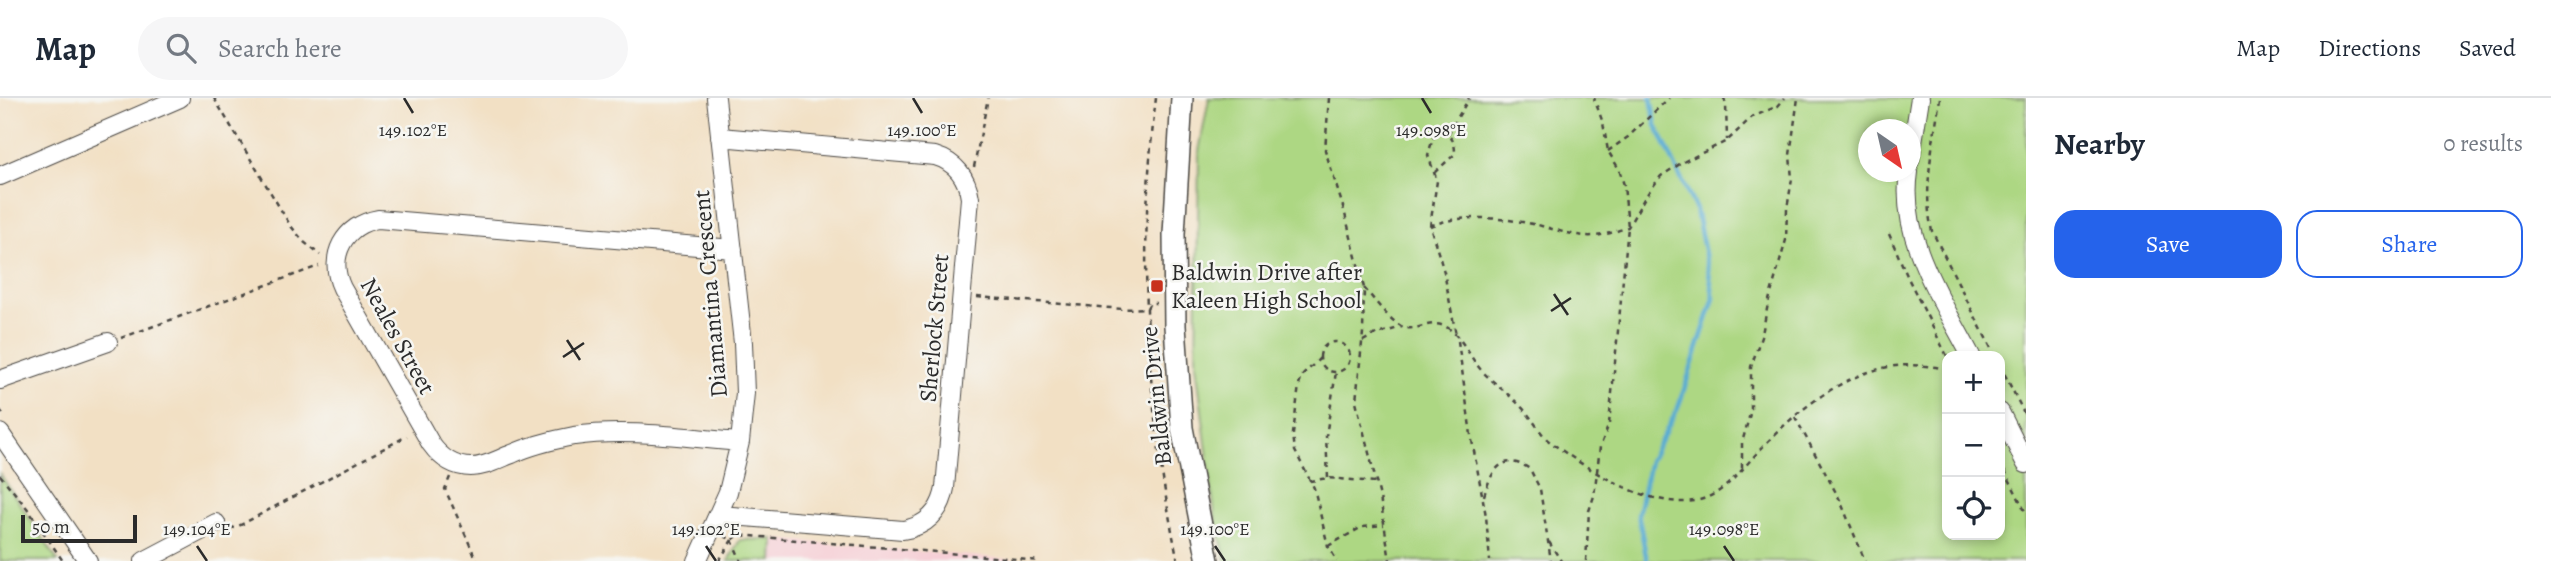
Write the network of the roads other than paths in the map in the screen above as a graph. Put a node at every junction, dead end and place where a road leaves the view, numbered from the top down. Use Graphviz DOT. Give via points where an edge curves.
graph roads {
  1 [pos="180,98"];
  2 [pos="716,98"];
  3 [pos="1182,98"];
  4 [pos="1920,98"];
  5 [pos="1917,119"];
  6 [pos="720,137"];
  7 [pos="0,176"];
  8 [pos="1907,182"];
  9 [pos="733,249"];
  10 [pos="108,342"];
  11 [pos="1968,351"];
  12 [pos="0,380"];
  13 [pos="2001,414"];
  14 [pos="0,433"];
  15 [pos="740,442"];
  16 [pos="2026,464"];
  17 [pos="216,523"];
  18 [pos="716,523"];
  19 [pos="88,561"];
  20 [pos="144,561"];
  21 [pos="697,561"];
  22 [pos="1208,561"];
  1 -- 7 [label="street"];
  2 -- 6 [label="street, Diamantina Crescent"];
  3 -- 22 [label="main road, Baldwin Drive" via="1174,302 1182,428"];
  4 -- 5 [label="street"];
  6 -- 9 [label="street, Diamantina Crescent"];
  6 -- 18 [label="street, Sherlock Street" via="928,155 948,162 963,177 970,205 941,504 926,522 895,531"];
  8 -- 11 [label="street" via="1913,236 1922,261"];
  9 -- 15 [label="street, Diamantina Crescent" via="745,368"];
  9 -- 15 [label="street, Neales Street" via="378,219 363,222 341,243 336,273 422,428 436,450 454,464 485,466 533,446 597,433"];
  10 -- 12 [label="street"];
  13 -- 16 [label="street"];
  14 -- 19 [label="street"];
  15 -- 18 [label="street, Diamantina Crescent"];
  17 -- 20 [label="street"];
  18 -- 21 [label="street, Diamantina Crescent"];
}
